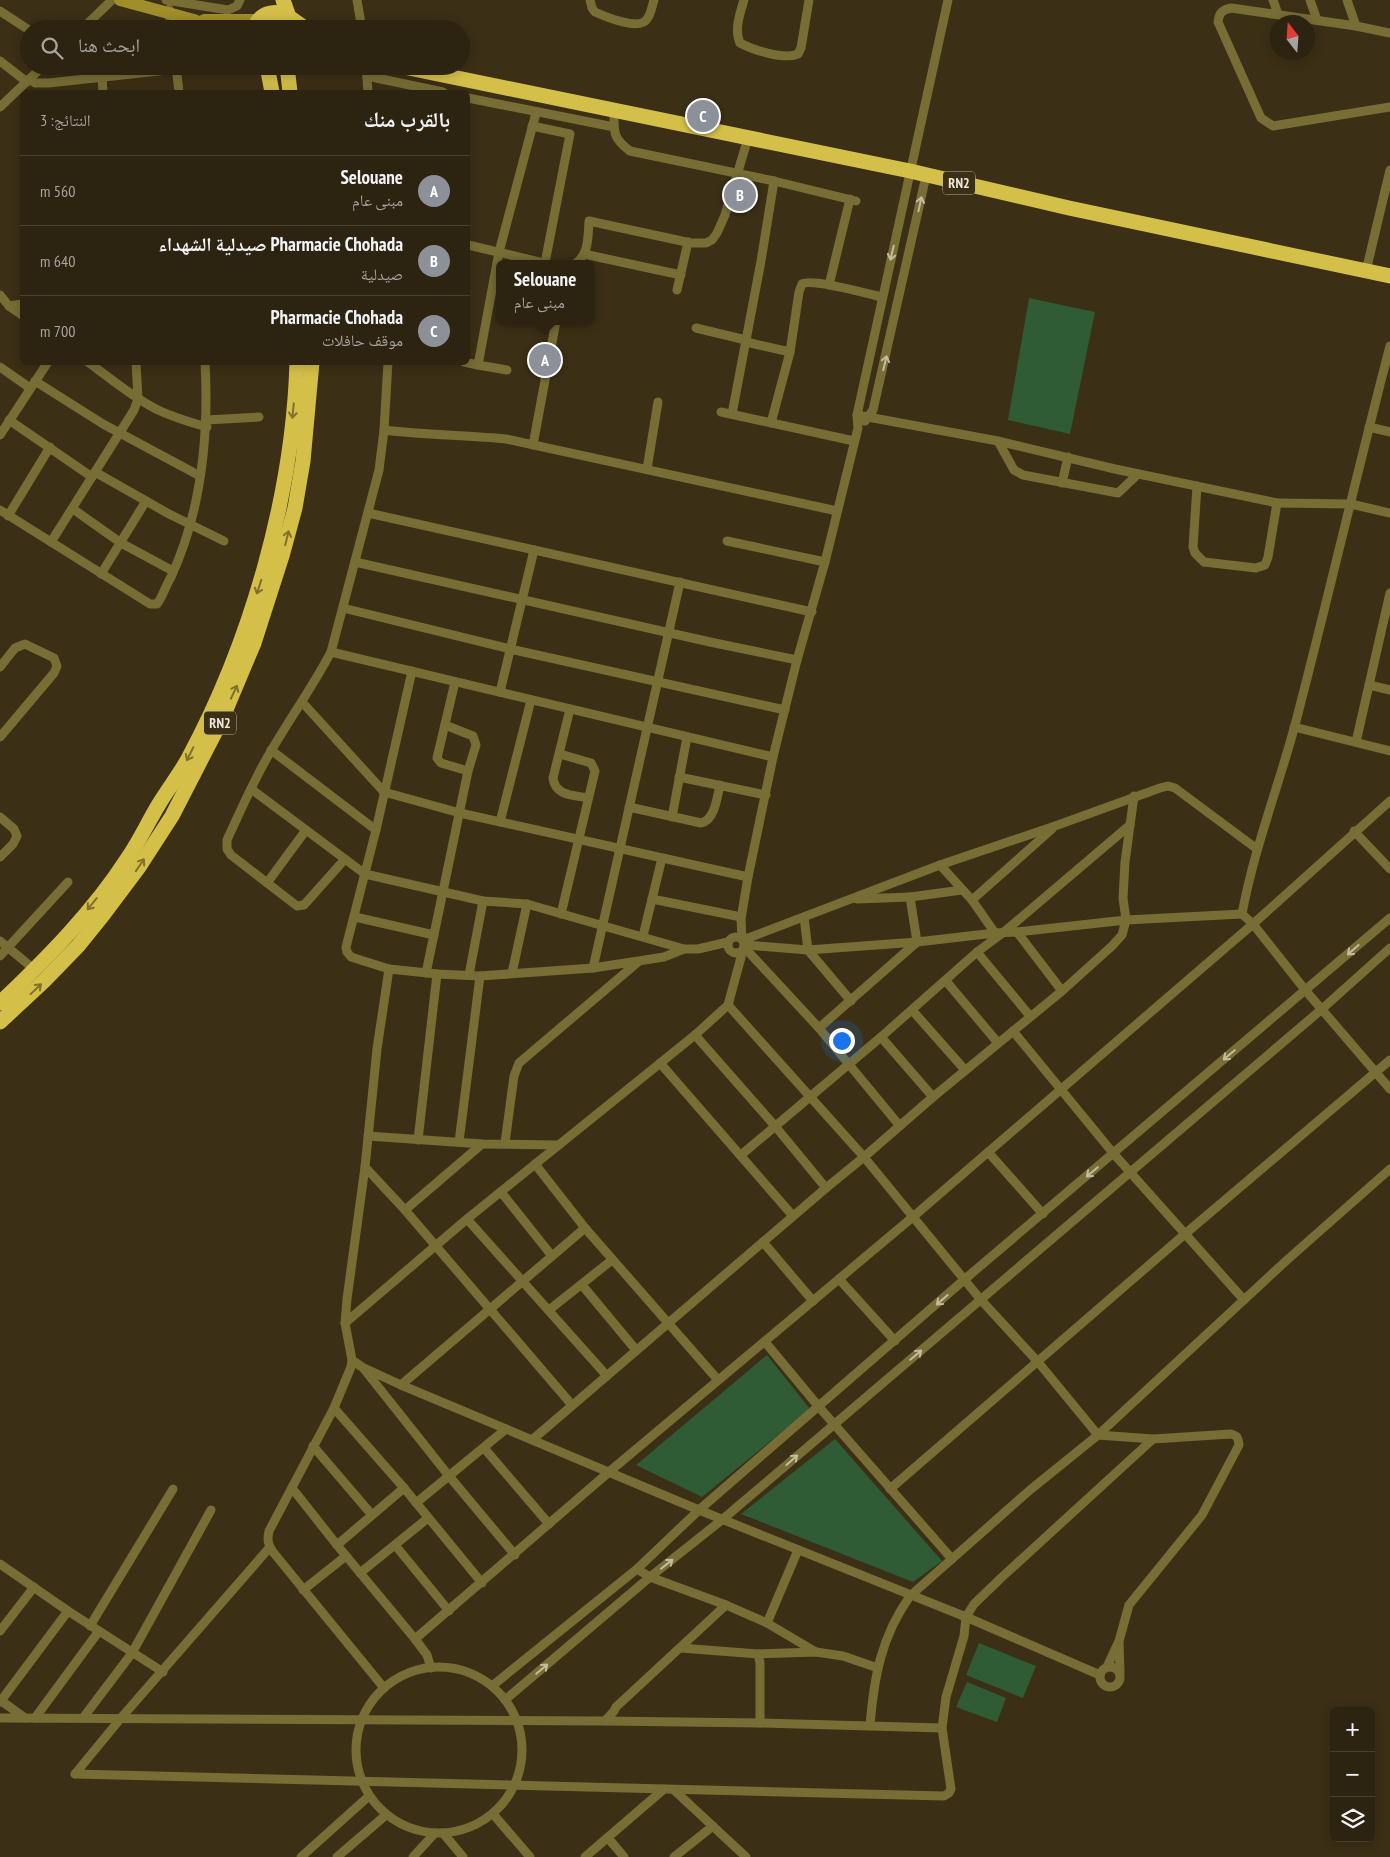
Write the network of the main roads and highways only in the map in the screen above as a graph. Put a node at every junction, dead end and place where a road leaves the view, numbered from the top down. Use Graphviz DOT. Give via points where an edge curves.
graph roads {
  1 [pos="282,0"];
  2 [pos="260,16"];
  3 [pos="291,20"];
  4 [pos="294,20"];
  5 [pos="269,75"];
  6 [pos="288,75"];
  7 [pos="443,75"];
  8 [pos="272,90"];
  9 [pos="290,90"];
  10 [pos="1390,276"];
  11 [pos="297,365"];
  12 [pos="312,365"];
  13 [pos="0,1003"];
  14 [pos="0,1022"];
  1 -- 4 [label="highway"];
  2 -- 3 [label="highway" via="280,12"];
  5 -- 8 [label="highway"];
  6 -- 9 [label="highway"];
  7 -- 10 [label="highway, RN2" via="910,171"];
  11 -- 13 [label="highway, RN2, one-way" via="286,470 277,514 260,582 225,682 187,760 127,860 92,905"];
  14 -- 12 [label="highway, RN2, one-way" via="44,981 104,915 172,816 222,719 254,643 292,517 303,461"];
}
